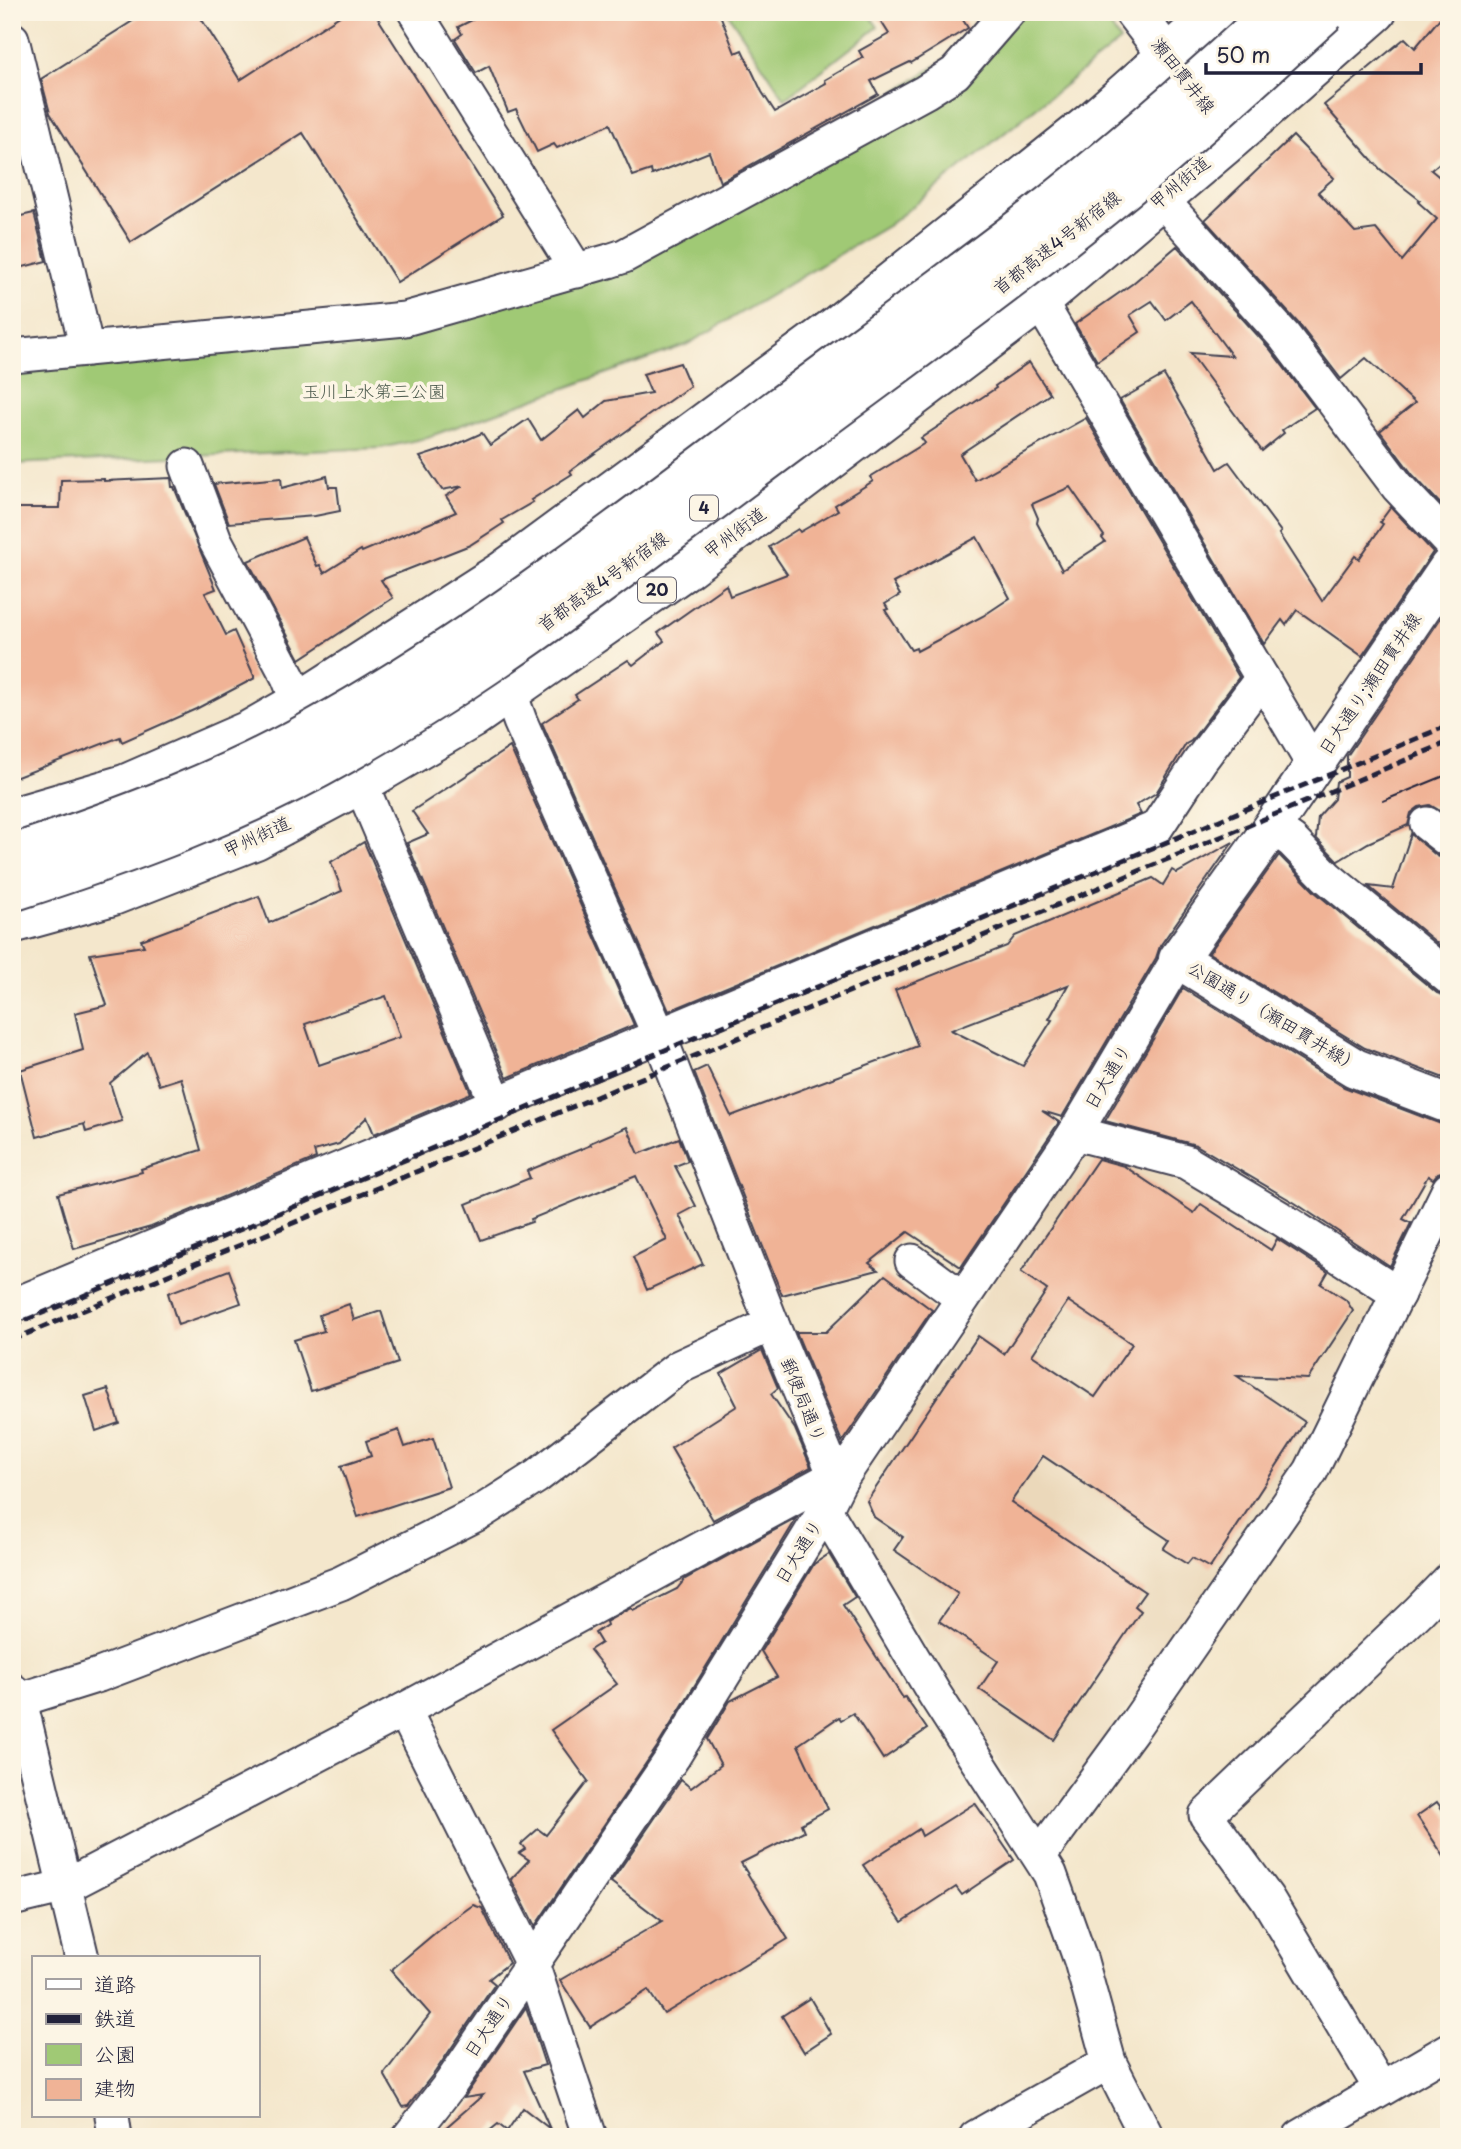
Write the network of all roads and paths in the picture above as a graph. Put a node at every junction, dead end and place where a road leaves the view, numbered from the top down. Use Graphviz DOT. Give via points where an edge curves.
graph roads {
  1 [pos="415,12"];
  2 [pos="1008,12"];
  3 [pos="1215,12"];
  4 [pos="1273,12"];
  5 [pos="1327,12"];
  6 [pos="1377,12"];
  7 [pos="1150,34"];
  8 [pos="12,39"];
  9 [pos="1233,139"];
  10 [pos="1161,199"];
  11 [pos="577,271"];
  12 [pos="1040,302"];
  13 [pos="87,349"];
  14 [pos="12,356"];
  15 [pos="187,466"];
  16 [pos="1449,541"];
  17 [pos="1449,567"];
  18 [pos="1262,678"];
  19 [pos="510,693"];
  20 [pos="298,702"];
  21 [pos="1314,766"];
  22 [pos="361,785"];
  23 [pos="12,817"];
  24 [pos="1272,827"];
  25 [pos="12,854"];
  26 [pos="12,892"];
  27 [pos="12,924"];
  28 [pos="1178,959"];
  29 [pos="1449,978"];
  30 [pos="659,1035"];
  31 [pos="1449,1104"];
  32 [pos="497,1105"];
  33 [pos="1075,1133"];
  34 [pos="1449,1189"];
  35 [pos="912,1261"];
  36 [pos="1398,1294"];
  37 [pos="962,1298"];
  38 [pos="12,1307"];
  39 [pos="772,1324"];
  40 [pos="838,1478"];
  41 [pos="825,1510"];
  42 [pos="1449,1580"];
  43 [pos="15,1702"];
  44 [pos="404,1710"];
  45 [pos="1040,1856"];
  46 [pos="66,1885"];
  47 [pos="12,1899"];
  48 [pos="82,1956"];
  49 [pos="532,1964"];
  50 [pos="1449,2050"];
  51 [pos="1109,2063"];
  52 [pos="1381,2089"];
  53 [pos="113,2118"];
  54 [pos="115,2137"];
  55 [pos="409,2137"];
  56 [pos="590,2137"];
  57 [pos="976,2137"];
  58 [pos="1147,2137"];
  59 [pos="1300,2137"];
  1 -- 11 [label="street"];
  2 -- 11 [label="street" via="955,73 925,92 624,256"];
  3 -- 7 [label="main road"];
  4 -- 25 [label="main road, 首都高速4号新宿線 / 4, bridge" via="1023,225 543,583 434,658 327,722 219,777 110,822"];
  5 -- 26 [label="main road, 首都高速4号新宿線 / 4, bridge" via="1153,167 1040,257 552,621 454,688 343,755 232,811 124,855"];
  6 -- 9 [label="main road, 甲州街道 / 20"];
  7 -- 9 [label="main road, 瀬田貫井線"];
  7 -- 20 [label="main road" via="1082,129 838,324 502,571"];
  8 -- 13 [label="street"];
  9 -- 10 [label="main road, 甲州街道 / 20"];
  10 -- 12 [label="main road, 甲州街道 / 20"];
  10 -- 16 [label="street" via="1284,336 1398,487"];
  11 -- 13 [label="street" via="405,319"];
  12 -- 18 [label="street"];
  12 -- 19 [label="main road, 甲州街道 / 20" via="686,570"];
  13 -- 14 [label="street"];
  15 -- 20 [label="street" via="215,540"];
  17 -- 21 [label="main road, 日大通り;瀬田貫井線"];
  18 -- 21 [label="street"];
  18 -- 30 [label="street" via="1156,828"];
  19 -- 22 [label="main road, 甲州街道 / 20"];
  19 -- 30 [label="street, 郵便局通り"];
  20 -- 23 [label="main road" via="249,730 125,784"];
  21 -- 24 [label="main road, 日大通り;瀬田貫井線"];
  22 -- 27 [label="main road, 甲州街道 / 20" via="256,840 190,868 113,896"];
  22 -- 32 [label="street"];
  24 -- 28 [label="main road"];
  24 -- 29 [label="street"];
  28 -- 31 [label="main road, 公園通り（瀬田貫井線）" via="1355,1068"];
  28 -- 33 [label="street, 日大通り"];
  30 -- 32 [label="street"];
  30 -- 39 [label="street, 郵便局通り"];
  32 -- 38 [label="street"];
  33 -- 36 [label="street" via="1186,1162"];
  33 -- 37 [label="street, 日大通り"];
  34 -- 36 [label="street"];
  35 -- 37 [label="street"];
  36 -- 45 [label="street" via="1311,1472"];
  37 -- 40 [label="street, 日大通り"];
  39 -- 40 [label="street, 郵便局通り"];
  39 -- 43 [label="street" via="679,1367 481,1512 341,1583"];
  40 -- 41 [label="street, 日大通り"];
  40 -- 44 [label="street"];
  41 -- 45 [label="street" via="935,1695"];
  41 -- 49 [label="street, 日大通り" via="673,1757"];
  42 -- 52 [label="street" via="1206,1815 1267,1898"];
  43 -- 46 [label="street"];
  44 -- 46 [label="street"];
  44 -- 49 [label="street"];
  45 -- 51 [label="street" via="1081,1961"];
  46 -- 47 [label="street"];
  46 -- 48 [label="street"];
  49 -- 55 [label="street, 日大通り"];
  49 -- 56 [label="street"];
  50 -- 52 [label="street"];
  51 -- 57 [label="street"];
  51 -- 58 [label="street"];
  52 -- 59 [label="street"];
  53 -- 54 [label="street"];
}
